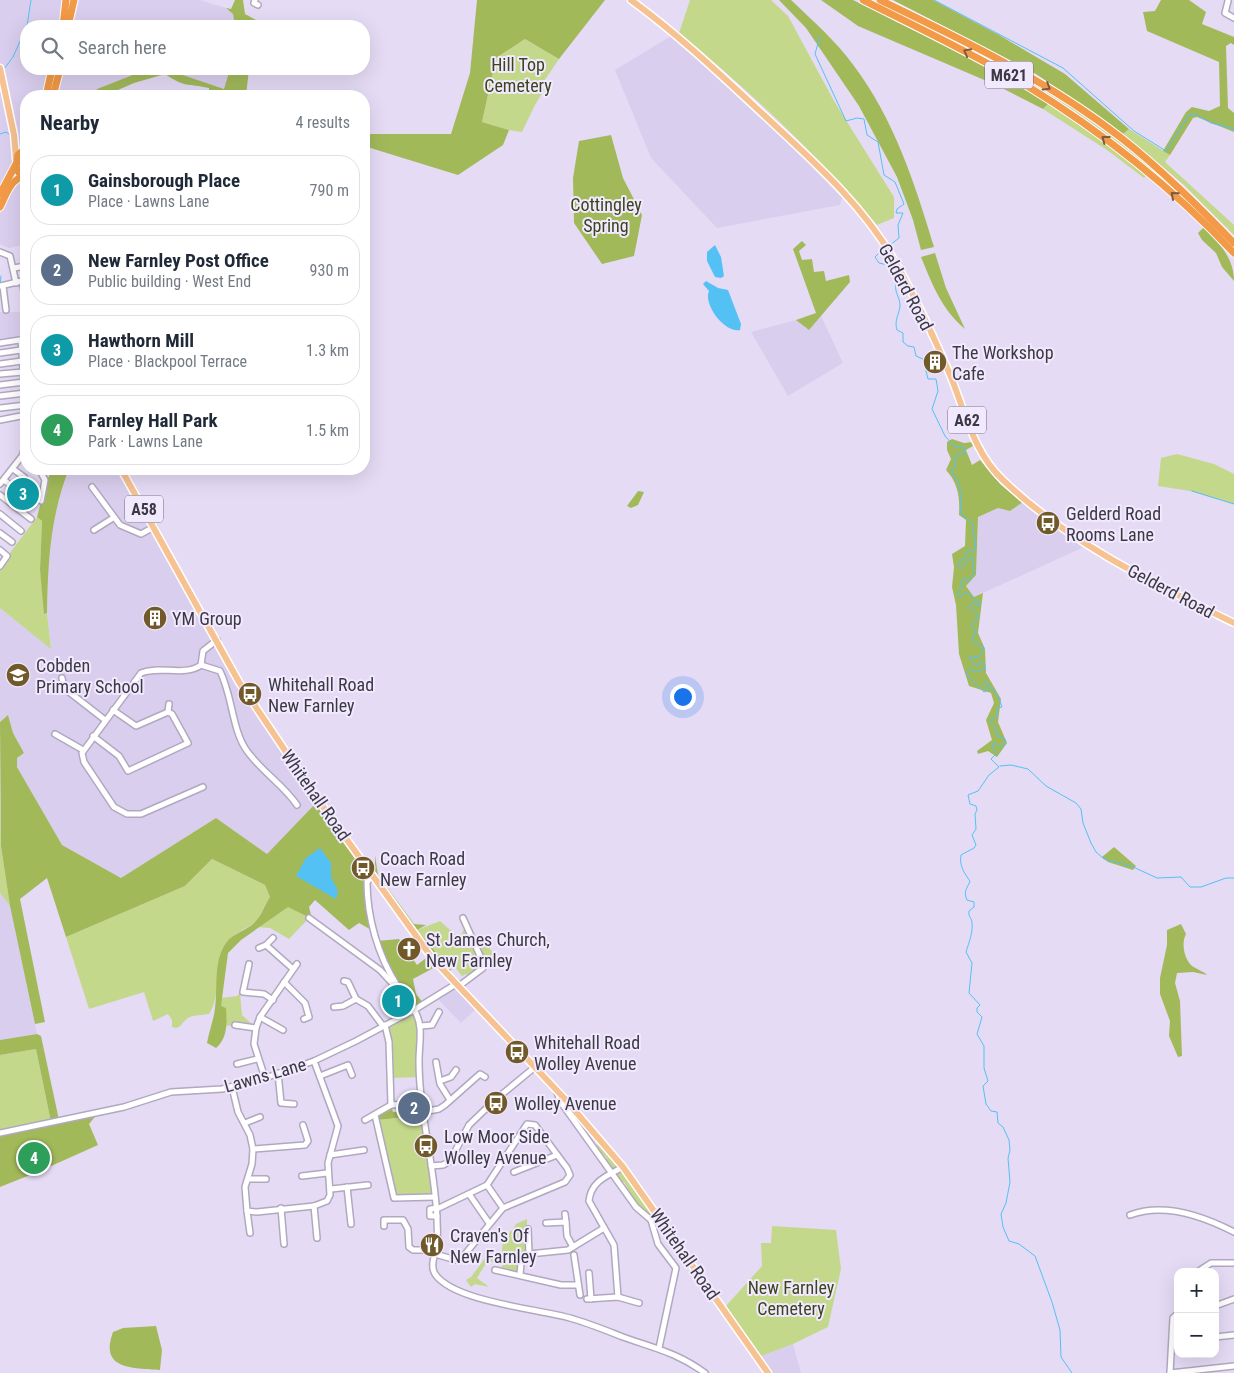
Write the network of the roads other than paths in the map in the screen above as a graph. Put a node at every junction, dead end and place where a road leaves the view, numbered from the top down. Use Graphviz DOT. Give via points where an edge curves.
graph roads {
  1 [pos="66,0"];
  2 [pos="74,0"];
  3 [pos="631,0"];
  4 [pos="863,0"];
  5 [pos="880,0"];
  6 [pos="1228,1"];
  7 [pos="1234,18"];
  8 [pos="64,20"];
  9 [pos="69,20"];
  10 [pos="0,68"];
  11 [pos="51,75"];
  12 [pos="58,75"];
  13 [pos="47,90"];
  14 [pos="55,90"];
  15 [pos="14,135"];
  16 [pos="20,144"];
  17 [pos="20,156"];
  18 [pos="16,161"];
  19 [pos="20,173"];
  20 [pos="20,178"];
  21 [pos="0,194"];
  22 [pos="0,207"];
  23 [pos="1234,243"];
  24 [pos="0,252"];
  25 [pos="1234,253"];
  26 [pos="20,267"];
  27 [pos="14,268"];
  28 [pos="20,278"];
  29 [pos="20,282"];
  30 [pos="2,286"];
  31 [pos="6,310"];
  32 [pos="20,339"];
  33 [pos="0,343"];
  34 [pos="20,350"];
  35 [pos="0,353"];
  36 [pos="20,361"];
  37 [pos="0,364"];
  38 [pos="20,372"];
  39 [pos="0,374"];
  40 [pos="20,382"];
  41 [pos="0,385"];
  42 [pos="20,394"];
  43 [pos="0,396"];
  44 [pos="20,406"];
  45 [pos="0,408"];
  46 [pos="20,416"];
  47 [pos="0,420"];
  48 [pos="20,461"];
  49 [pos="13,469"];
  50 [pos="0,474"];
  51 [pos="20,474"];
  52 [pos="21,475"];
  53 [pos="43,475"];
  54 [pos="124,475"];
  55 [pos="24,477"];
  56 [pos="3,480"];
  57 [pos="92,487"];
  58 [pos="14,488"];
  59 [pos="0,495"];
  60 [pos="41,500"];
  61 [pos="0,514"];
  62 [pos="113,518"];
  63 [pos="31,520"];
  64 [pos="154,527"];
  65 [pos="94,530"];
  66 [pos="21,531"];
  67 [pos="0,533"];
  68 [pos="12,542"];
  69 [pos="0,550"];
  70 [pos="0,566"];
  71 [pos="1234,623"];
  72 [pos="216,640"];
  73 [pos="201,665"];
  74 [pos="62,678"];
  75 [pos="169,704"];
  76 [pos="113,710"];
  77 [pos="168,712"];
  78 [pos="105,720"];
  79 [pos="55,734"];
  80 [pos="93,736"];
  81 [pos="83,750"];
  82 [pos="203,788"];
  83 [pos="297,805"];
  84 [pos="373,876"];
  85 [pos="309,918"];
  86 [pos="463,918"];
  87 [pos="273,938"];
  88 [pos="266,945"];
  89 [pos="259,948"];
  90 [pos="249,964"];
  91 [pos="297,964"];
  92 [pos="293,969"];
  93 [pos="344,981"];
  94 [pos="284,982"];
  95 [pos="458,985"];
  96 [pos="356,999"];
  97 [pos="273,1000"];
  98 [pos="334,1007"];
  99 [pos="414,1010"];
  100 [pos="438,1012"];
  101 [pos="260,1017"];
  102 [pos="309,1018"];
  103 [pos="235,1026"];
  104 [pos="384,1026"];
  105 [pos="421,1026"];
  106 [pos="256,1028"];
  107 [pos="283,1030"];
  108 [pos="257,1058"];
  109 [pos="314,1061"];
  110 [pos="238,1062"];
  111 [pos="436,1062"];
  112 [pos="535,1067"];
  113 [pos="456,1070"];
  114 [pos="278,1073"];
  115 [pos="352,1075"];
  116 [pos="320,1076"];
  117 [pos="485,1077"];
  118 [pos="265,1078"];
  119 [pos="440,1081"];
  120 [pos="232,1087"];
  121 [pos="556,1090"];
  122 [pos="450,1100"];
  123 [pos="422,1103"];
  124 [pos="294,1104"];
  125 [pos="391,1105"];
  126 [pos="424,1112"];
  127 [pos="376,1115"];
  128 [pos="260,1116"];
  129 [pos="365,1120"];
  130 [pos="244,1123"];
  131 [pos="303,1125"];
  132 [pos="0,1134"];
  133 [pos="599,1138"];
  134 [pos="592,1144"];
  135 [pos="253,1149"];
  136 [pos="364,1150"];
  137 [pos="330,1155"];
  138 [pos="557,1155"];
  139 [pos="431,1166"];
  140 [pos="623,1167"];
  141 [pos="514,1172"];
  142 [pos="327,1173"];
  143 [pos="613,1173"];
  144 [pos="302,1176"];
  145 [pos="248,1179"];
  146 [pos="266,1179"];
  147 [pos="368,1185"];
  148 [pos="487,1185"];
  149 [pos="347,1187"];
  150 [pos="331,1189"];
  151 [pos="469,1194"];
  152 [pos="435,1197"];
  153 [pos="314,1206"];
  154 [pos="281,1208"];
  155 [pos="436,1208"];
  156 [pos="503,1208"];
  157 [pos="247,1211"];
  158 [pos="565,1214"];
  159 [pos="1130,1214"];
  160 [pos="657,1215"];
  161 [pos="651,1220"];
  162 [pos="566,1222"];
  163 [pos="489,1223"];
  164 [pos="351,1224"];
  165 [pos="549,1224"];
  166 [pos="384,1226"];
  167 [pos="604,1228"];
  168 [pos="528,1229"];
  169 [pos="1234,1232"];
  170 [pos="250,1233"];
  171 [pos="317,1238"];
  172 [pos="284,1244"];
  173 [pos="573,1247"];
  174 [pos="435,1252"];
  175 [pos="529,1254"];
  176 [pos="574,1255"];
  177 [pos="1234,1263"];
  178 [pos="1204,1268"];
  179 [pos="495,1270"];
  180 [pos="589,1273"];
  181 [pos="520,1275"];
  182 [pos="578,1284"];
  183 [pos="580,1295"];
  184 [pos="618,1297"];
  185 [pos="1234,1299"];
  186 [pos="639,1303"];
  187 [pos="1219,1305"];
  188 [pos="1174,1317"];
  189 [pos="1234,1334"];
  190 [pos="1219,1336"];
  191 [pos="1171,1340"];
  192 [pos="659,1348"];
  193 [pos="1234,1366"];
  194 [pos="1201,1372"];
  195 [pos="705,1373"];
  196 [pos="768,1373"];
  197 [pos="1170,1373"];
  1 -- 8 [label="highway"];
  2 -- 9 [label="highway"];
  3 -- 71 [label="main road, Gelderd Road / A62" via="707,62 784,134 874,227 928,325 982,454 1002,480 1087,546"];
  25 -- 4 [label="highway, M621, one-way" via="1194,212 1089,127 1024,84"];
  5 -- 23 [label="highway, M621, one-way" via="979,49 1093,117 1161,172"];
  6 -- 7 [label="street" via="1225,13"];
  10 -- 15 [label="main road"];
  11 -- 13 [label="highway"];
  12 -- 14 [label="highway"];
  15 -- 16 [label="main road"];
  15 -- 18 [label="main road"];
  17 -- 18 [label="highway"];
  18 -- 19 [label="highway"];
  18 -- 21 [label="highway"];
  20 -- 22 [label="highway" via="10,187"];
  24 -- 27 [label="street" via="10,256"];
  26 -- 27 [label="street"];
  27 -- 28 [label="street"];
  29 -- 30 [label="street"];
  30 -- 31 [label="street"];
  32 -- 33 [label="street"];
  34 -- 35 [label="street"];
  36 -- 37 [label="street"];
  38 -- 39 [label="street"];
  40 -- 41 [label="street"];
  42 -- 43 [label="street"];
  44 -- 45 [label="street"];
  46 -- 47 [label="street"];
  48 -- 49 [label="street"];
  49 -- 51 [label="street"];
  49 -- 56 [label="street"];
  50 -- 56 [label="street"];
  52 -- 55 [label="street"];
  53 -- 60 [label="street" via="45,480"];
  54 -- 64 [label="main road, Whitehall Road / A58"];
  56 -- 58 [label="street"];
  57 -- 62 [label="street"];
  59 -- 63 [label="street"];
  61 -- 66 [label="street"];
  62 -- 64 [label="street" via="120,525 141,534"];
  62 -- 65 [label="street"];
  64 -- 72 [label="main road, Whitehall Road / A58"];
  67 -- 68 [label="street"];
  69 -- 70 [label="street" via="6,556"];
  72 -- 73 [label="street" via="203,651"];
  72 -- 84 [label="main road, Whitehall Road / A58" via="239,682"];
  73 -- 76 [label="street" via="194,670 149,669 141,673"];
  73 -- 83 [label="street" via="220,671 246,749 288,791"];
  74 -- 78 [label="street" via="64,688"];
  75 -- 77 [label="street"];
  76 -- 77 [label="street" via="136,726"];
  76 -- 78 [label="street"];
  77 -- 80 [label="street" via="188,743 133,770 128,771 119,756"];
  78 -- 80 [label="street"];
  79 -- 81 [label="street"];
  80 -- 81 [label="street"];
  81 -- 82 [label="street" via="84,762 114,807 127,814 141,814"];
  84 -- 85 [label="street" via="367,882 367,898 382,957 396,984"];
  84 -- 95 [label="main road, Whitehall Road / A58" via="432,958"];
  86 -- 95 [label="street, Lawns Lane" via="483,968"];
  87 -- 88 [label="street"];
  88 -- 89 [label="street"];
  88 -- 92 [label="street"];
  90 -- 97 [label="street" via="243,992 264,994"];
  91 -- 92 [label="street"];
  92 -- 94 [label="street"];
  93 -- 96 [label="street" via="348,982"];
  94 -- 97 [label="street"];
  94 -- 102 [label="street" via="305,1003"];
  95 -- 99 [label="street, Lawns Lane"];
  95 -- 112 [label="main road, Whitehall Road / A58"];
  96 -- 98 [label="street"];
  96 -- 104 [label="street" via="372,1010"];
  97 -- 101 [label="street"];
  99 -- 104 [label="street, Lawns Lane"];
  99 -- 105 [label="street"];
  100 -- 105 [label="street" via="432,1025"];
  101 -- 106 [label="street"];
  101 -- 107 [label="street"];
  103 -- 106 [label="street"];
  104 -- 109 [label="street, Lawns Lane"];
  104 -- 125 [label="street" via="389,1042"];
  105 -- 123 [label="street" via="419,1077"];
  106 -- 108 [label="street" via="254,1044"];
  108 -- 110 [label="street"];
  108 -- 118 [label="street"];
  109 -- 114 [label="street, Lawns Lane"];
  109 -- 116 [label="street"];
  111 -- 119 [label="street"];
  112 -- 121 [label="main road, Whitehall Road / A58"];
  112 -- 139 [label="street" via="469,1125 450,1161"];
  113 -- 119 [label="street" via="451,1078"];
  114 -- 118 [label="street, Lawns Lane"];
  114 -- 124 [label="street" via="280,1106"];
  115 -- 116 [label="street" via="348,1065"];
  116 -- 137 [label="street" via="338,1126"];
  117 -- 122 [label="street" via="480,1074"];
  118 -- 120 [label="street, Lawns Lane"];
  119 -- 122 [label="street"];
  120 -- 130 [label="street"];
  120 -- 132 [label="street, Lawns Lane" via="171,1092 131,1106"];
  121 -- 133 [label="main road, Whitehall Road / A58"];
  121 -- 134 [label="street, Whitehall Road" via="560,1101"];
  122 -- 126 [label="street" via="439,1109"];
  123 -- 125 [label="street"];
  123 -- 126 [label="street"];
  125 -- 127 [label="street"];
  126 -- 139 [label="street"];
  127 -- 129 [label="street"];
  127 -- 152 [label="street" via="394,1198"];
  128 -- 130 [label="street"];
  130 -- 135 [label="street"];
  131 -- 135 [label="street" via="308,1141 305,1145"];
  133 -- 134 [label="street"];
  133 -- 140 [label="main road, Whitehall Road / A58"];
  134 -- 143 [label="street, Whitehall Road"];
  135 -- 145 [label="street"];
  136 -- 137 [label="street"];
  137 -- 142 [label="street"];
  138 -- 141 [label="street"];
  138 -- 148 [label="street" via="532,1124 525,1125"];
  138 -- 156 [label="street" via="570,1176 564,1182"];
  139 -- 152 [label="street"];
  140 -- 143 [label="street"];
  140 -- 160 [label="main road, Whitehall Road / A58"];
  142 -- 144 [label="street"];
  142 -- 150 [label="street"];
  143 -- 161 [label="street, Whitehall Road" via="636,1206"];
  143 -- 167 [label="street" via="595,1183 590,1194 591,1207"];
  145 -- 146 [label="street"];
  145 -- 157 [label="street" via="245,1187"];
  147 -- 149 [label="street"];
  148 -- 151 [label="street"];
  148 -- 156 [label="street"];
  149 -- 150 [label="street"];
  149 -- 164 [label="street"];
  150 -- 153 [label="street" via="327,1201"];
  151 -- 155 [label="street"];
  151 -- 163 [label="street"];
  152 -- 155 [label="street"];
  153 -- 154 [label="street"];
  153 -- 171 [label="street"];
  154 -- 157 [label="street"];
  154 -- 172 [label="street"];
  155 -- 174 [label="street"];
  156 -- 163 [label="street"];
  157 -- 170 [label="street"];
  158 -- 162 [label="street"];
  159 -- 169 [label="street" via="1150,1208 1167,1210 1198,1216"];
  160 -- 161 [label="street"];
  160 -- 196 [label="main road, Whitehall Road / A58"];
  161 -- 192 [label="street" via="658,1244 676,1268"];
  162 -- 165 [label="street"];
  162 -- 173 [label="street" via="567,1236"];
  163 -- 174 [label="street" via="461,1259"];
  166 -- 174 [label="street" via="384,1220 403,1220 408,1229 409,1247"];
  167 -- 173 [label="street"];
  167 -- 184 [label="street" via="616,1252"];
  168 -- 175 [label="street"];
  173 -- 175 [label="street"];
  174 -- 192 [label="street" via="434,1273 443,1282 482,1300 566,1317"];
  175 -- 181 [label="street" via="521,1263"];
  176 -- 182 [label="street"];
  177 -- 178 [label="street" via="1211,1264"];
  179 -- 181 [label="street"];
  180 -- 184 [label="street" via="589,1299"];
  181 -- 182 [label="street" via="561,1285"];
  182 -- 183 [label="street"];
  184 -- 186 [label="street"];
  185 -- 187 [label="street"];
  188 -- 191 [label="street"];
  189 -- 190 [label="street"];
  191 -- 197 [label="street"];
  192 -- 195 [label="street" via="692,1363"];
  193 -- 194 [label="street"];
  194 -- 197 [label="street"];
}
